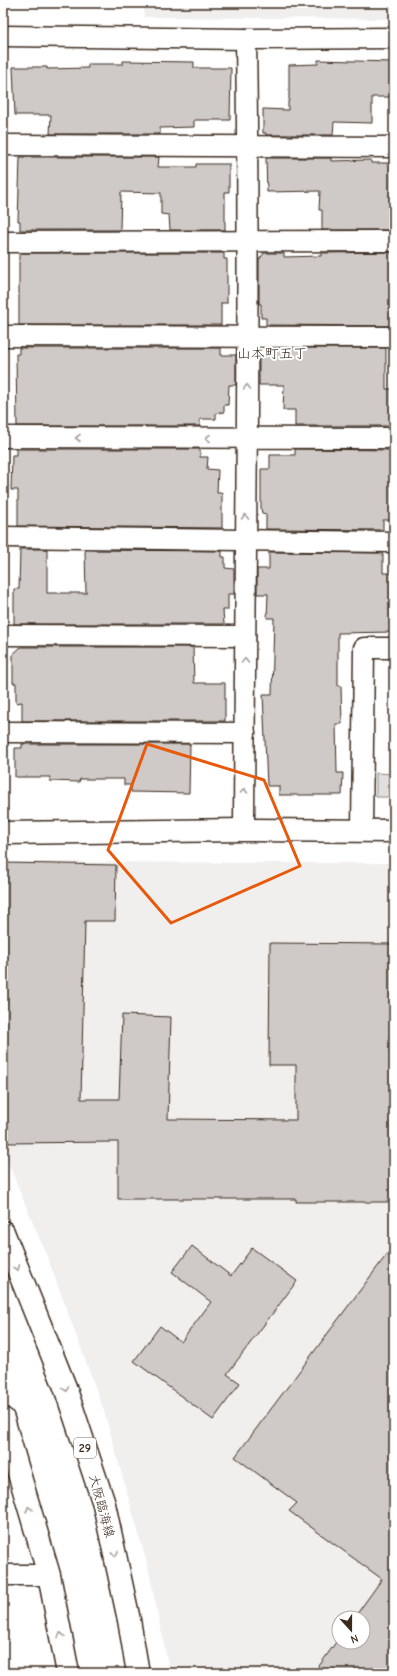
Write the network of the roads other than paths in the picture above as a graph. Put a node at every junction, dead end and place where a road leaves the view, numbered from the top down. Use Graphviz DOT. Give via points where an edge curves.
graph roads {
  1 [pos="3,36"];
  2 [pos="394,38"];
  3 [pos="246,39"];
  4 [pos="3,145"];
  5 [pos="248,146"];
  6 [pos="394,147"];
  7 [pos="247,240"];
  8 [pos="394,241"];
  9 [pos="3,242"];
  10 [pos="3,336"];
  11 [pos="248,336"];
  12 [pos="394,337"];
  13 [pos="3,438"];
  14 [pos="246,438"];
  15 [pos="394,438"];
  16 [pos="3,537"];
  17 [pos="245,539"];
  18 [pos="394,542"];
  19 [pos="3,635"];
  20 [pos="246,636"];
  21 [pos="394,648"];
  22 [pos="3,732"];
  23 [pos="244,733"];
  24 [pos="244,830"];
  25 [pos="362,831"];
  26 [pos="394,831"];
  27 [pos="3,833"];
  28 [pos="3,1232"];
  29 [pos="3,1419"];
  30 [pos="3,1575"];
  31 [pos="49,1575"];
  32 [pos="68,1673"];
  33 [pos="138,1673"];
  1 -- 3 [label="street"];
  2 -- 3 [label="street"];
  3 -- 5 [label="street"];
  4 -- 5 [label="street"];
  5 -- 6 [label="street"];
  5 -- 7 [label="street"];
  7 -- 8 [label="street"];
  7 -- 9 [label="street"];
  7 -- 11 [label="street"];
  10 -- 11 [label="street"];
  11 -- 12 [label="street"];
  14 -- 11 [label="street, one-way"];
  14 -- 13 [label="street, one-way"];
  14 -- 15 [label="street"];
  17 -- 14 [label="street, one-way"];
  16 -- 17 [label="street"];
  17 -- 18 [label="street"];
  17 -- 20 [label="street"];
  19 -- 20 [label="street"];
  23 -- 20 [label="street, one-way"];
  21 -- 25 [label="street" via="364,648"];
  22 -- 23 [label="street"];
  24 -- 23 [label="street, one-way"];
  24 -- 25 [label="main road"];
  24 -- 27 [label="main road"];
  25 -- 26 [label="main road"];
  28 -- 33 [label="main road, 大阪臨海線 / 29, one-way" via="65,1387 104,1504"];
  31 -- 29 [label="main road, one-way"];
  30 -- 31 [label="street"];
  32 -- 31 [label="main road, one-way"];
}
